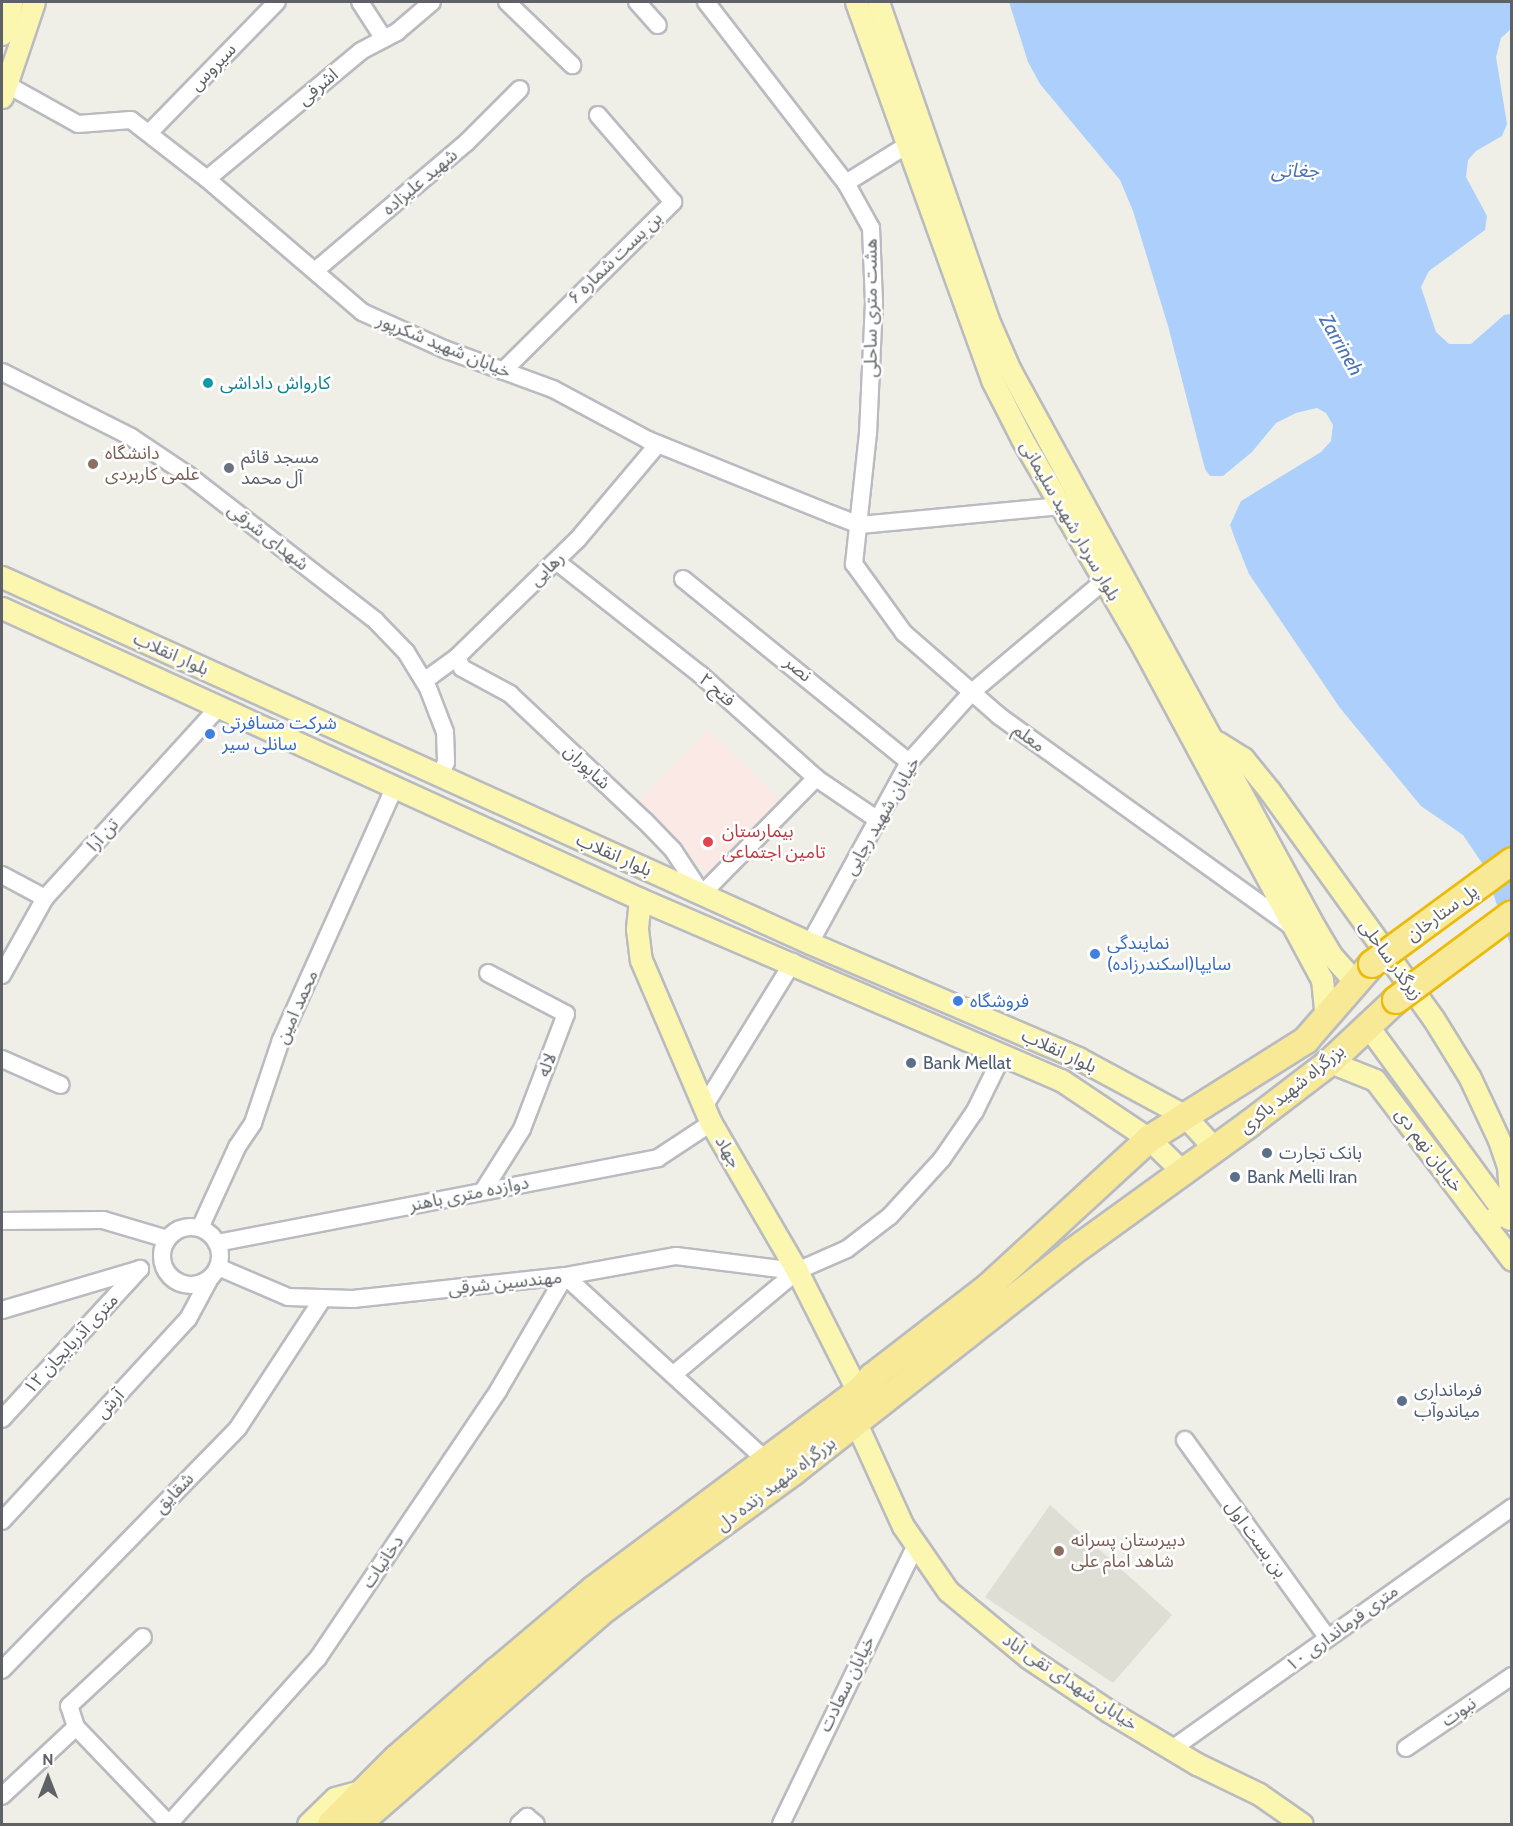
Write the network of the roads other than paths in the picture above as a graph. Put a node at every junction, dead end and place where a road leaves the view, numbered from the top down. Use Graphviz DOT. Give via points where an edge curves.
graph roads {
  1 [pos="12,2"];
  2 [pos="34,2"];
  3 [pos="277,2"];
  4 [pos="360,2"];
  5 [pos="432,2"];
  6 [pos="507,2"];
  7 [pos="636,2"];
  8 [pos="706,2"];
  9 [pos="856,2"];
  10 [pos="878,2"];
  11 [pos="658,25"];
  12 [pos="2,34"];
  13 [pos="384,39"];
  14 [pos="572,65"];
  15 [pos="520,89"];
  16 [pos="4,91"];
  17 [pos="598,115"];
  18 [pos="149,133"];
  19 [pos="907,145"];
  20 [pos="207,179"];
  21 [pos="846,183"];
  22 [pos="316,270"];
  23 [pos="503,371"];
  24 [pos="2,372"];
  25 [pos="658,444"];
  26 [pos="1061,506"];
  27 [pos="860,525"];
  28 [pos="556,561"];
  29 [pos="2,577"];
  30 [pos="683,579"];
  31 [pos="1104,581"];
  32 [pos="2,608"];
  33 [pos="457,657"];
  34 [pos="424,681"];
  35 [pos="972,692"];
  36 [pos="220,706"];
  37 [pos="1214,740"];
  38 [pos="909,762"];
  39 [pos="440,776"];
  40 [pos="816,778"];
  41 [pos="395,786"];
  42 [pos="430,802"];
  43 [pos="878,820"];
  44 [pos="1512,861"];
  45 [pos="1276,873"];
  46 [pos="2,875"];
  47 [pos="702,894"];
  48 [pos="45,898"];
  49 [pos="640,899"];
  50 [pos="1512,914"];
  51 [pos="1295,928"];
  52 [pos="810,943"];
  53 [pos="792,962"];
  54 [pos="488,973"];
  55 [pos="1364,973"];
  56 [pos="2,975"];
  57 [pos="1326,1019"];
  58 [pos="1367,1025"];
  59 [pos="1003,1054"];
  60 [pos="1078,1058"];
  61 [pos="2,1059"];
  62 [pos="1330,1062"];
  63 [pos="1061,1080"];
  64 [pos="61,1085"];
  65 [pos="708,1114"];
  66 [pos="1184,1115"];
  67 [pos="1149,1139"];
  68 [pos="1215,1149"];
  69 [pos="1182,1172"];
  70 [pos="483,1191"];
  71 [pos="1508,1217"];
  72 [pos="2,1221"];
  73 [pos="1484,1224"];
  74 [pos="200,1228"];
  75 [pos="167,1239"];
  76 [pos="217,1243"];
  77 [pos="161,1256"];
  78 [pos="1512,1260"];
  79 [pos="140,1269"];
  80 [pos="796,1271"];
  81 [pos="214,1273"];
  82 [pos="565,1276"];
  83 [pos="323,1298"];
  84 [pos="2,1310"];
  85 [pos="674,1374"];
  86 [pos="858,1392"];
  87 [pos="2,1419"];
  88 [pos="856,1423"];
  89 [pos="1185,1440"];
  90 [pos="767,1461"];
  91 [pos="1512,1507"];
  92 [pos="2,1521"];
  93 [pos="916,1545"];
  94 [pos="142,1637"];
  95 [pos="1328,1638"];
  96 [pos="2,1670"];
  97 [pos="1512,1676"];
  98 [pos="76,1727"];
  99 [pos="1406,1748"];
  100 [pos="1172,1749"];
  101 [pos="2,1796"];
  102 [pos="371,1807"];
  103 [pos="343,1821"];
  104 [pos="169,1824"];
  105 [pos="308,1824"];
  106 [pos="519,1824"];
  107 [pos="536,1824"];
  108 [pos="781,1824"];
  109 [pos="1302,1824"];
  1 -- 12 [label="main road"];
  2 -- 16 [label="main road"];
  3 -- 18 [label="street, سیروس"];
  4 -- 13 [label="street"];
  5 -- 13 [label="street, اشرفی"];
  6 -- 14 [label="street"];
  7 -- 11 [label="street"];
  8 -- 21 [label="street, هشت متری ساحلی"];
  9 -- 19 [label="main road, بلوار سردار شهید سلیمانی"];
  10 -- 37 [label="main road, بلوار سردار شهید سلیمانی" via="988,320 1010,370"];
  13 -- 20 [label="street, اشرفی" via="361,51"];
  15 -- 22 [label="street, شهید علیزاده" via="466,143"];
  16 -- 18 [label="street, خیابان شهید شکرپور" via="78,124 131,120"];
  17 -- 23 [label="street, بن بست شماره ۶" via="673,202"];
  18 -- 20 [label="street, خیابان شهید شکرپور"];
  19 -- 21 [label="street"];
  19 -- 26 [label="main road, بلوار سردار شهید سلیمانی" via="992,380"];
  20 -- 22 [label="street, خیابان شهید شکرپور"];
  21 -- 27 [label="street, هشت متری ساحلی" via="872,228 874,302"];
  22 -- 23 [label="street, خیابان شهید شکرپور" via="362,312 444,350"];
  23 -- 25 [label="street, خیابان شهید شکرپور" via="553,389"];
  24 -- 34 [label="street, شهدای شرقی" via="131,437 188,474 375,620 405,652"];
  25 -- 27 [label="street, خیابان شهید شکرپور"];
  25 -- 28 [label="street, رهایی"];
  26 -- 27 [label="street"];
  26 -- 31 [label="main road, بلوار سردار شهید سلیمانی"];
  27 -- 35 [label="street, معلم" via="854,564 904,633"];
  28 -- 33 [label="street, رهایی"];
  28 -- 40 [label="street, فتح ۲" via="701,675"];
  29 -- 39 [label="main road, بلوار انقلاب"];
  30 -- 38 [label="street, نصر"];
  31 -- 35 [label="street, خیابان شهید رجایی"];
  31 -- 45 [label="main road, بلوار سردار شهید سلیمانی"];
  32 -- 36 [label="main road, بلوار انقلاب"];
  33 -- 34 [label="street, رهایی"];
  33 -- 47 [label="street, شاپوران" via="462,669 510,694 645,821 672,850"];
  34 -- 39 [label="street, شهدای شرقی" via="445,732 446,762"];
  35 -- 38 [label="street, خیابان شهید رجایی"];
  35 -- 51 [label="street, معلم"];
  36 -- 41 [label="main road, بلوار انقلاب"];
  36 -- 48 [label="street, تن آرا"];
  37 -- 45 [label="main road, بلوار سردار شهید سلیمانی"];
  37 -- 71 [label="main road, زیرگذر ساحلی" via="1243,758 1269,790 1433,1018 1464,1068 1508,1166"];
  38 -- 43 [label="street, خیابان شهید رجایی"];
  39 -- 42 [label="main road"];
  39 -- 47 [label="main road, بلوار انقلاب"];
  40 -- 43 [label="street, فتح ۲"];
  40 -- 47 [label="street"];
  41 -- 42 [label="main road, بلوار انقلاب"];
  41 -- 74 [label="street, محمد امین" via="281,1040 253,1123 237,1147"];
  42 -- 49 [label="main road, بلوار انقلاب"];
  43 -- 52 [label="street, خیابان شهید رجایی"];
  44 -- 55 [label="highway, پل ستارخان, bridge"];
  45 -- 51 [label="main road, بلوار سردار شهید سلیمانی"];
  45 -- 55 [label="main road, بلوار سردار شهید سلیمانی" via="1330,955"];
  46 -- 48 [label="street"];
  47 -- 52 [label="main road, بلوار انقلاب"];
  48 -- 56 [label="street, تن آرا"];
  49 -- 53 [label="main road, بلوار انقلاب"];
  49 -- 65 [label="main road, جهاد" via="637,929 642,960"];
  50 -- 58 [label="highway, بزرگراه شهید باکری, bridge"];
  51 -- 57 [label="main road, بلوار سردار شهید سلیمانی" via="1322,979"];
  52 -- 60 [label="main road, بلوار انقلاب"];
  53 -- 59 [label="main road, بلوار انقلاب"];
  53 -- 65 [label="street"];
  54 -- 70 [label="street, لاله" via="566,1014 522,1129"];
  55 -- 57 [label="highway, بزرگراه شهید باکری"];
  57 -- 66 [label="highway, بزرگراه شهید باکری" via="1298,1046"];
  58 -- 62 [label="highway, بزرگراه شهید باکری"];
  58 -- 71 [label="main road, خیابان نهم دی"];
  59 -- 63 [label="main road, بلوار انقلاب"];
  59 -- 80 [label="street" via="975,1111 942,1160 890,1216 847,1249"];
  60 -- 63 [label="main road"];
  60 -- 66 [label="main road, بلوار انقلاب"];
  61 -- 64 [label="street"];
  62 -- 68 [label="highway, بزرگراه شهید باکری"];
  62 -- 73 [label="main road, خیابان نهم دی" via="1375,1080"];
  63 -- 67 [label="main road, بلوار انقلاب"];
  65 -- 70 [label="street, دوازده متری باهنر" via="657,1158"];
  65 -- 80 [label="main road, جهاد"];
  66 -- 67 [label="highway, بزرگراه شهید زنده دل"];
  66 -- 68 [label="main road, بلوار انقلاب"];
  67 -- 69 [label="main road, بلوار انقلاب"];
  67 -- 86 [label="highway, بزرگراه شهید زنده دل" via="1050,1234"];
  68 -- 69 [label="highway, بزرگراه شهید باکری"];
  69 -- 88 [label="highway, بزرگراه شهید زنده دل" via="1000,1306"];
  70 -- 76 [label="street, دوازده متری باهنر"];
  71 -- 73 [label="main road"];
  72 -- 75 [label="street" via="104,1220"];
  73 -- 78 [label="main road, خیابان نهم دی"];
  74 -- 75 [label="street" via="181,1228"];
  74 -- 76 [label="street"];
  75 -- 77 [label="street"];
  76 -- 81 [label="street"];
  77 -- 79 [label="street"];
  77 -- 81 [label="street" via="163,1266 176,1281 195,1285"];
  79 -- 84 [label="street"];
  79 -- 87 [label="street, ۱۲ متری آذربایجان"];
  80 -- 82 [label="street, مهندسین شرقی" via="676,1256"];
  80 -- 85 [label="street"];
  80 -- 86 [label="main road, جهاد"];
  81 -- 83 [label="street, مهندسین شرقی" via="288,1297"];
  81 -- 92 [label="street, آرش" via="188,1319"];
  82 -- 83 [label="street, مهندسین شرقی" via="353,1299"];
  82 -- 85 [label="street"];
  82 -- 104 [label="street, دخانیات" via="498,1391 318,1658"];
  83 -- 96 [label="street, شقایق" via="238,1428"];
  85 -- 90 [label="street"];
  86 -- 90 [label="highway, بزرگراه شهید زنده دل"];
  88 -- 93 [label="main road, خیابان شهدای تقی آباد" via="903,1526"];
  88 -- 102 [label="highway, بزرگراه شهید زنده دل" via="606,1608"];
  89 -- 95 [label="street, بن بست اول"];
  90 -- 102 [label="highway, بزرگراه شهید زنده دل" via="593,1590 405,1750"];
  91 -- 95 [label="street, ۱۰ متری فرمانداری"];
  93 -- 100 [label="main road, خیابان شهدای تقی آباد" via="948,1591 1029,1658"];
  93 -- 108 [label="street, خیابان سعادت"];
  94 -- 98 [label="street" via="69,1706"];
  95 -- 100 [label="street, ۱۰ متری فرمانداری"];
  97 -- 99 [label="street, نبوت"];
  98 -- 101 [label="street"];
  98 -- 104 [label="street"];
  100 -- 109 [label="main road, خیابان شهدای تقی آباد" via="1259,1794"];
  102 -- 103 [label="highway, بزرگراه شهید زنده دل"];
  102 -- 105 [label="main road, بزرگراه شهید زنده دل" via="335,1797"];
  106 -- 107 [label="street" via="527,1817"];
}
